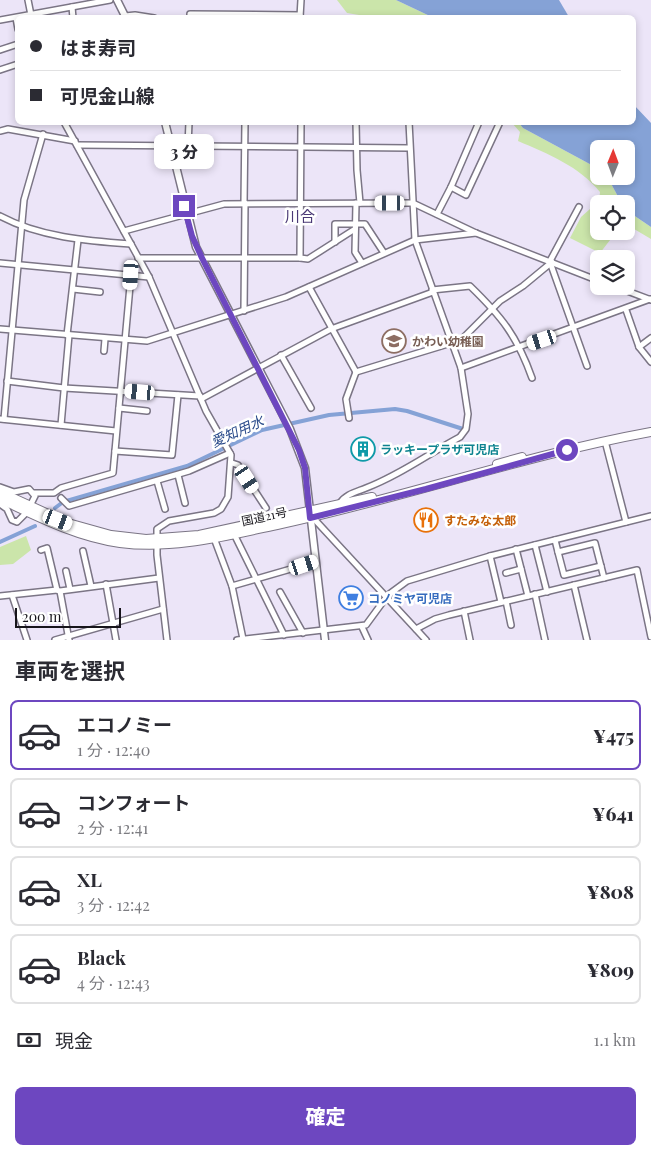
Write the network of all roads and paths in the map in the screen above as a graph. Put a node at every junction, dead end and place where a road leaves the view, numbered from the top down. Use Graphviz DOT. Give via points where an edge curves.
graph roads {
  1 [pos="28,0"];
  2 [pos="110,0"];
  3 [pos="117,0"];
  4 [pos="301,0"];
  5 [pos="86,2"];
  6 [pos="72,7"];
  7 [pos="31,15"];
  8 [pos="73,15"];
  9 [pos="125,15"];
  10 [pos="190,15"];
  11 [pos="218,15"];
  12 [pos="300,15"];
  13 [pos="15,18"];
  14 [pos="0,20"];
  15 [pos="15,45"];
  16 [pos="0,50"];
  17 [pos="15,65"];
  18 [pos="0,70"];
  19 [pos="66,125"];
  20 [pos="166,125"];
  21 [pos="189,125"];
  22 [pos="244,125"];
  23 [pos="301,125"];
  24 [pos="356,125"];
  25 [pos="408,125"];
  26 [pos="478,125"];
  27 [pos="499,125"];
  28 [pos="0,130"];
  29 [pos="44,134"];
  30 [pos="76,143"];
  31 [pos="172,146"];
  32 [pos="188,146"];
  33 [pos="244,147"];
  34 [pos="301,147"];
  35 [pos="357,147"];
  36 [pos="409,148"];
  37 [pos="451,188"];
  38 [pos="245,203"];
  39 [pos="300,203"];
  40 [pos="358,203"];
  41 [pos="414,203"];
  42 [pos="579,207"];
  43 [pos="187,213"];
  44 [pos="436,214"];
  45 [pos="0,216"];
  46 [pos="22,225"];
  47 [pos="355,226"];
  48 [pos="124,231"];
  49 [pos="476,233"];
  50 [pos="78,240"];
  51 [pos="415,240"];
  52 [pos="335,242"];
  53 [pos="131,244"];
  54 [pos="384,253"];
  55 [pos="138,258"];
  56 [pos="202,258"];
  57 [pos="300,258"];
  58 [pos="245,259"];
  59 [pos="0,262"];
  60 [pos="362,263"];
  61 [pos="551,263"];
  62 [pos="18,264"];
  63 [pos="75,269"];
  64 [pos="131,275"];
  65 [pos="148,277"];
  66 [pos="590,278"];
  67 [pos="309,287"];
  68 [pos="73,289"];
  69 [pos="432,291"];
  70 [pos="100,292"];
  71 [pos="635,294"];
  72 [pos="650,299"];
  73 [pos="492,309"];
  74 [pos="626,310"];
  75 [pos="244,311"];
  76 [pos="232,315"];
  77 [pos="331,328"];
  78 [pos="0,329"];
  79 [pos="574,329"];
  80 [pos="12,330"];
  81 [pos="174,334"];
  82 [pos="68,335"];
  83 [pos="651,338"];
  84 [pos="105,339"];
  85 [pos="126,341"];
  86 [pos="451,343"];
  87 [pos="521,347"];
  88 [pos="639,347"];
  89 [pos="104,351"];
  90 [pos="281,355"];
  91 [pos="651,362"];
  92 [pos="587,366"];
  93 [pos="258,367"];
  94 [pos="461,368"];
  95 [pos="356,372"];
  96 [pos="532,378"];
  97 [pos="7,381"];
  98 [pos="64,388"];
  99 [pos="121,390"];
  100 [pos="178,395"];
  101 [pos="200,398"];
  102 [pos="119,408"];
  103 [pos="311,408"];
  104 [pos="146,411"];
  105 [pos="349,418"];
  106 [pos="2,419"];
  107 [pos="61,424"];
  108 [pos="651,427"];
  109 [pos="116,431"];
  110 [pos="651,432"];
  111 [pos="605,441"];
  112 [pos="115,451"];
  113 [pos="230,452"];
  114 [pos="232,463"];
  115 [pos="178,475"];
  116 [pos="158,481"];
  117 [pos="0,487"];
  118 [pos="0,492"];
  119 [pos="34,493"];
  120 [pos="0,499"];
  121 [pos="62,499"];
  122 [pos="185,503"];
  123 [pos="0,504"];
  124 [pos="340,504"];
  125 [pos="266,508"];
  126 [pos="165,509"];
  127 [pos="29,510"];
  128 [pos="651,516"];
  129 [pos="312,517"];
  130 [pos="626,522"];
  131 [pos="234,534"];
  132 [pos="214,538"];
  133 [pos="555,540"];
  134 [pos="156,542"];
  135 [pos="535,544"];
  136 [pos="516,549"];
  137 [pos="41,550"];
  138 [pos="83,550"];
  139 [pos="558,552"];
  140 [pos="490,556"];
  141 [pos="315,562"];
  142 [pos="601,566"];
  143 [pos="521,569"];
  144 [pos="66,571"];
  145 [pos="506,573"];
  146 [pos="159,578"];
  147 [pos="604,578"];
  148 [pos="256,579"];
  149 [pos="106,584"];
  150 [pos="574,585"];
  151 [pos="91,586"];
  152 [pos="232,586"];
  153 [pos="70,589"];
  154 [pos="59,590"];
  155 [pos="280,592"];
  156 [pos="547,592"];
  157 [pos="535,594"];
  158 [pos="12,595"];
  159 [pos="0,596"];
  160 [pos="528,596"];
  161 [pos="386,597"];
  162 [pos="504,602"];
  163 [pos="163,609"];
  164 [pos="464,611"];
  165 [pos="112,622"];
  166 [pos="511,625"];
  167 [pos="362,627"];
  168 [pos="416,629"];
  169 [pos="324,630"];
  170 [pos="650,630"];
  171 [pos="303,632"];
  172 [pos="284,635"];
  173 [pos="651,637"];
  174 [pos="69,638"];
  175 [pos="243,639"];
  176 [pos="26,640"];
  177 [pos="55,640"];
  178 [pos="116,640"];
  179 [pos="167,640"];
  180 [pos="237,640"];
  181 [pos="325,640"];
  182 [pos="368,640"];
  183 [pos="426,640"];
  184 [pos="470,640"];
  185 [pos="546,640"];
  186 [pos="587,640"];
  1 -- 7 [label="street"];
  2 -- 5 [label="street"];
  3 -- 9 [label="main road"];
  4 -- 12 [label="street"];
  5 -- 6 [label="street"];
  6 -- 7 [label="street"];
  6 -- 8 [label="street"];
  10 -- 11 [label="street"];
  13 -- 14 [label="street"];
  15 -- 16 [label="street"];
  17 -- 18 [label="street"];
  19 -- 30 [label="street"];
  20 -- 31 [label="main road"];
  21 -- 32 [label="street"];
  22 -- 33 [label="street"];
  23 -- 34 [label="street"];
  24 -- 35 [label="street"];
  25 -- 36 [label="street"];
  26 -- 37 [label="street"];
  27 -- 37 [label="street" via="466,195"];
  28 -- 29 [label="street"];
  29 -- 30 [label="street"];
  29 -- 46 [label="street" via="28,181"];
  30 -- 31 [label="street"];
  30 -- 48 [label="street"];
  31 -- 32 [label="street"];
  31 -- 43 [label="main road"];
  32 -- 33 [label="street"];
  33 -- 34 [label="street"];
  33 -- 38 [label="street"];
  34 -- 35 [label="street"];
  34 -- 39 [label="street"];
  35 -- 36 [label="street"];
  35 -- 40 [label="street"];
  36 -- 41 [label="street"];
  37 -- 44 [label="street"];
  38 -- 39 [label="street"];
  38 -- 43 [label="street" via="224,204"];
  38 -- 58 [label="street"];
  39 -- 40 [label="street"];
  39 -- 57 [label="street"];
  40 -- 41 [label="street"];
  40 -- 47 [label="street"];
  41 -- 44 [label="street"];
  41 -- 51 [label="street"];
  42 -- 61 [label="street"];
  43 -- 48 [label="street"];
  43 -- 56 [label="main road" via="192,236"];
  44 -- 49 [label="street"];
  45 -- 46 [label="street"];
  46 -- 50 [label="street"];
  46 -- 62 [label="street"];
  47 -- 52 [label="street"];
  47 -- 52 [label="street" via="335,224"];
  47 -- 54 [label="street" via="365,224"];
  47 -- 60 [label="street" via="355,252"];
  48 -- 53 [label="street"];
  49 -- 51 [label="street"];
  49 -- 61 [label="street"];
  50 -- 53 [label="street"];
  50 -- 63 [label="street"];
  51 -- 54 [label="street"];
  51 -- 69 [label="street"];
  52 -- 57 [label="street" via="308,259"];
  53 -- 55 [label="street"];
  54 -- 60 [label="street"];
  55 -- 56 [label="street"];
  55 -- 65 [label="street"];
  56 -- 58 [label="street"];
  56 -- 76 [label="main road"];
  57 -- 58 [label="street"];
  58 -- 75 [label="street"];
  59 -- 62 [label="street"];
  60 -- 67 [label="street"];
  61 -- 66 [label="street"];
  61 -- 73 [label="street"];
  61 -- 79 [label="street"];
  62 -- 63 [label="street"];
  62 -- 80 [label="street"];
  63 -- 64 [label="street"];
  63 -- 68 [label="street"];
  64 -- 65 [label="street"];
  64 -- 85 [label="street"];
  65 -- 81 [label="street"];
  67 -- 75 [label="street"];
  67 -- 77 [label="street"];
  68 -- 70 [label="street"];
  68 -- 82 [label="street"];
  69 -- 73 [label="street" via="470,286"];
  69 -- 77 [label="street"];
  69 -- 86 [label="street"];
  71 -- 72 [label="street"];
  72 -- 74 [label="street"];
  73 -- 86 [label="street" via="465,337"];
  73 -- 87 [label="street"];
  74 -- 79 [label="street"];
  74 -- 88 [label="street"];
  75 -- 76 [label="street"];
  76 -- 81 [label="street"];
  76 -- 93 [label="main road"];
  77 -- 90 [label="street"];
  77 -- 95 [label="street"];
  78 -- 80 [label="street"];
  79 -- 87 [label="street"];
  79 -- 92 [label="street"];
  80 -- 82 [label="street"];
  80 -- 97 [label="street"];
  81 -- 85 [label="street" via="142,342"];
  81 -- 101 [label="street"];
  82 -- 84 [label="street"];
  82 -- 98 [label="street"];
  83 -- 88 [label="street"];
  84 -- 85 [label="street"];
  84 -- 89 [label="street"];
  85 -- 99 [label="street"];
  86 -- 94 [label="street"];
  86 -- 95 [label="street"];
  87 -- 94 [label="street"];
  87 -- 96 [label="street"];
  88 -- 91 [label="street"];
  90 -- 93 [label="street"];
  90 -- 103 [label="street"];
  93 -- 101 [label="street"];
  93 -- 129 [label="main road" via="290,429 305,468"];
  94 -- 124 [label="street" via="468,414 464,434 410,468 349,494"];
  95 -- 105 [label="street" via="346,399"];
  97 -- 98 [label="street"];
  97 -- 106 [label="street"];
  98 -- 99 [label="street"];
  98 -- 107 [label="street"];
  99 -- 100 [label="street"];
  99 -- 102 [label="street"];
  100 -- 101 [label="street"];
  100 -- 112 [label="street" via="172,455"];
  101 -- 113 [label="street"];
  102 -- 104 [label="street"];
  102 -- 109 [label="street"];
  106 -- 107 [label="street"];
  107 -- 109 [label="street"];
  108 -- 124 [label="highway, 国道21号" via="554,448"];
  109 -- 112 [label="street"];
  110 -- 111 [label="highway, 国道21号"];
  111 -- 129 [label="highway, 国道21号"];
  111 -- 130 [label="street"];
  112 -- 119 [label="street" via="111,474 54,493"];
  113 -- 114 [label="street"];
  113 -- 115 [label="street"];
  114 -- 125 [label="street" via="238,465"];
  114 -- 134 [label="street" via="228,497 221,509 164,522 157,529"];
  115 -- 116 [label="street"];
  115 -- 122 [label="street"];
  116 -- 121 [label="street" via="68,505"];
  116 -- 126 [label="street"];
  117 -- 119 [label="street" via="14,492 29,489"];
  118 -- 127 [label="highway, 国道21号"];
  119 -- 127 [label="street"];
  120 -- 127 [label="highway, 国道21号"];
  123 -- 127 [label="street" via="14,522 20,521"];
  124 -- 129 [label="highway, 国道21号"];
  127 -- 134 [label="highway, 国道21号" via="82,535 120,543"];
  128 -- 130 [label="street"];
  129 -- 131 [label="highway, 国道21号"];
  129 -- 134 [label="highway, 国道21号"];
  129 -- 141 [label="main road"];
  129 -- 161 [label="street"];
  130 -- 133 [label="street"];
  131 -- 132 [label="highway, 国道21号"];
  131 -- 148 [label="street"];
  132 -- 134 [label="highway, 国道21号"];
  132 -- 152 [label="street"];
  133 -- 135 [label="street"];
  133 -- 139 [label="street"];
  134 -- 146 [label="street"];
  135 -- 136 [label="street"];
  135 -- 156 [label="street"];
  136 -- 140 [label="street"];
  136 -- 143 [label="street"];
  137 -- 154 [label="street" via="47,548"];
  138 -- 151 [label="street"];
  139 -- 142 [label="street" via="595,543"];
  139 -- 142 [label="street" via="564,575"];
  140 -- 161 [label="street" via="407,581"];
  140 -- 162 [label="street"];
  141 -- 148 [label="street"];
  141 -- 169 [label="main road"];
  142 -- 147 [label="street"];
  143 -- 145 [label="street"];
  143 -- 160 [label="street"];
  144 -- 153 [label="street"];
  146 -- 149 [label="street"];
  146 -- 163 [label="street"];
  147 -- 150 [label="street"];
  147 -- 170 [label="street" via="636,570"];
  148 -- 152 [label="street"];
  148 -- 172 [label="street"];
  149 -- 151 [label="street"];
  149 -- 165 [label="street"];
  150 -- 156 [label="street"];
  150 -- 186 [label="street"];
  151 -- 153 [label="street"];
  152 -- 175 [label="street"];
  153 -- 154 [label="street"];
  154 -- 158 [label="street"];
  154 -- 174 [label="street"];
  155 -- 171 [label="street"];
  156 -- 157 [label="street"];
  157 -- 160 [label="street"];
  157 -- 185 [label="street"];
  158 -- 159 [label="street"];
  158 -- 176 [label="street"];
  160 -- 162 [label="street"];
  161 -- 167 [label="street"];
  161 -- 168 [label="street"];
  162 -- 164 [label="street"];
  162 -- 166 [label="street"];
  163 -- 165 [label="street"];
  163 -- 179 [label="street"];
  164 -- 168 [label="street" via="434,619"];
  164 -- 184 [label="street"];
  165 -- 174 [label="street"];
  165 -- 178 [label="street"];
  167 -- 169 [label="street"];
  167 -- 182 [label="street"];
  168 -- 183 [label="street"];
  169 -- 171 [label="street"];
  169 -- 181 [label="main road"];
  170 -- 173 [label="street"];
  171 -- 172 [label="street"];
  172 -- 175 [label="street"];
  174 -- 177 [label="street"];
  175 -- 180 [label="street"];
}
